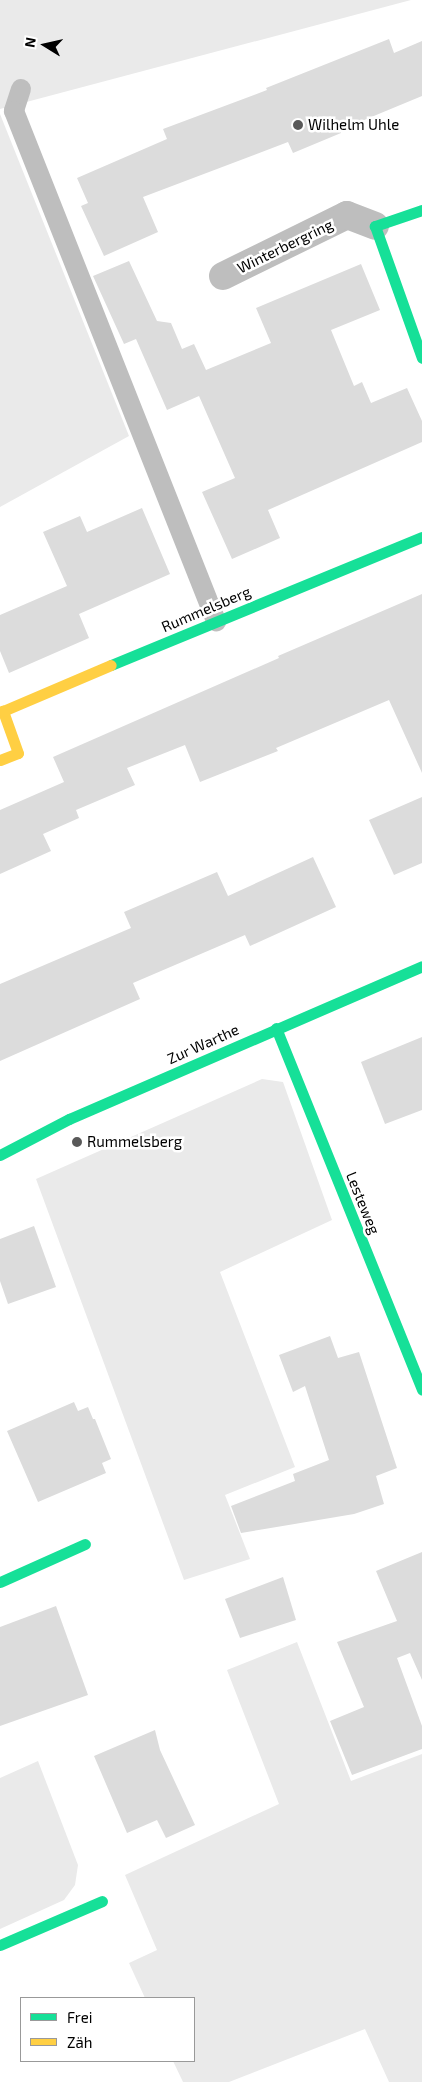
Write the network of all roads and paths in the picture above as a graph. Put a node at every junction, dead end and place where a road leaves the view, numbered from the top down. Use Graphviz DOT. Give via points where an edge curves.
graph roads {
  1 [pos="21,89"];
  2 [pos="422,210"];
  3 [pos="375,226"];
  4 [pos="223,276"];
  5 [pos="422,358"];
  6 [pos="422,537"];
  7 [pos="216,621"];
  8 [pos="2,712"];
  9 [pos="0,760"];
  10 [pos="422,966"];
  11 [pos="276,1028"];
  12 [pos="0,1155"];
  13 [pos="422,1390"];
  14 [pos="85,1544"];
  15 [pos="0,1582"];
  16 [pos="102,1901"];
  17 [pos="0,1945"];
  1 -- 7 [label="lane" via="14,111"];
  2 -- 3 [label="street"];
  3 -- 4 [label="street, Winterbergring" via="347,215"];
  3 -- 5 [label="street"];
  6 -- 7 [label="street, Rummelsberg"];
  7 -- 8 [label="street, Rummelsberg"];
  8 -- 9 [label="street, Rummelsberg" via="18,754"];
  10 -- 11 [label="street, Zur Warthe"];
  11 -- 12 [label="street, Zur Warthe" via="69,1119"];
  11 -- 13 [label="street, Lesteweg"];
  14 -- 15 [label="street"];
  16 -- 17 [label="street"];
}
